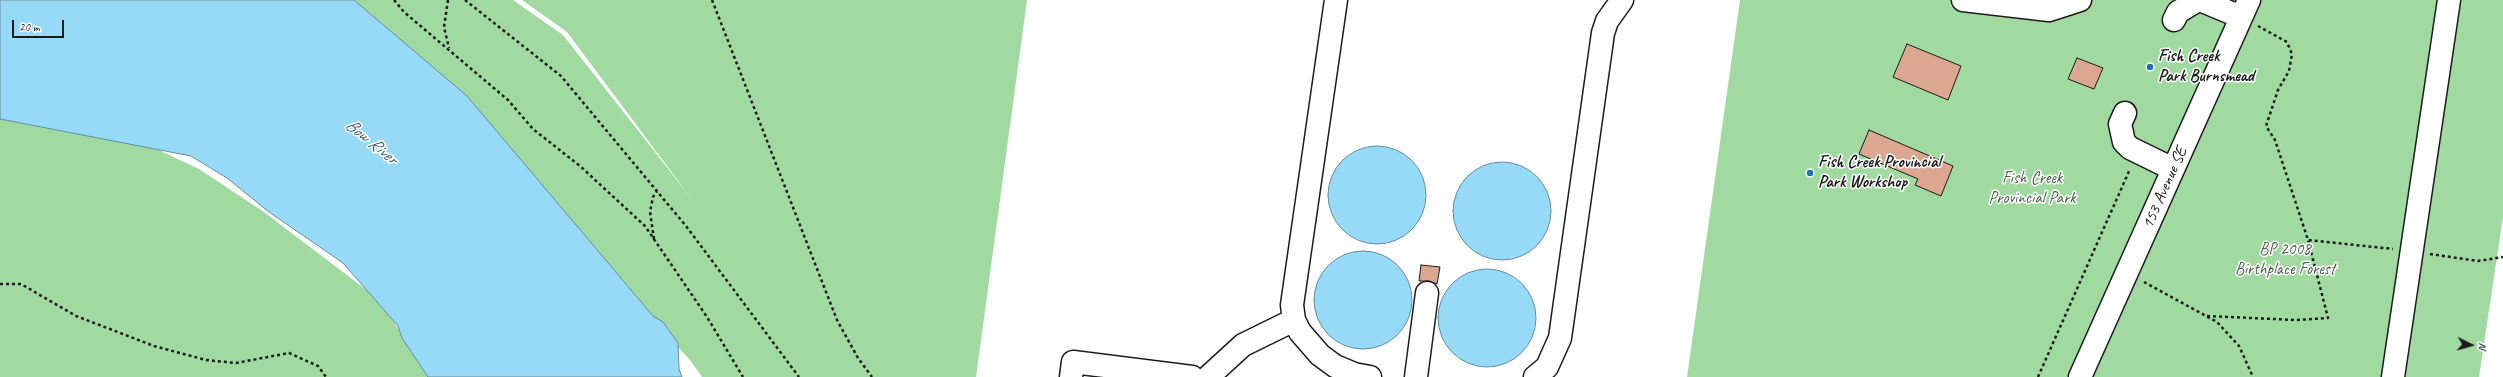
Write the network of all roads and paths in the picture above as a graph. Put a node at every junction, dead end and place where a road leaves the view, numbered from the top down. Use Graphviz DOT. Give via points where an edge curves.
graph roads {
  1 [pos="394,0"];
  2 [pos="448,0"];
  3 [pos="465,0"];
  4 [pos="712,0"];
  5 [pos="1336,0"];
  6 [pos="1622,0"];
  7 [pos="1963,0"];
  8 [pos="2080,0"];
  9 [pos="2199,0"];
  10 [pos="2449,0"];
  11 [pos="2245,8"];
  12 [pos="2174,20"];
  13 [pos="449,49"];
  14 [pos="2125,113"];
  15 [pos="2138,152"];
  16 [pos="2173,169"];
  17 [pos="657,191"];
  18 [pos="655,240"];
  19 [pos="2308,240"];
  20 [pos="2411,251"];
  21 [pos="2503,257"];
  22 [pos="2127,273"];
  23 [pos="0,284"];
  24 [pos="1427,293"];
  25 [pos="2208,316"];
  26 [pos="1294,320"];
  27 [pos="326,377"];
  28 [pos="743,377"];
  29 [pos="799,377"];
  30 [pos="872,377"];
  31 [pos="1071,377"];
  32 [pos="1192,377"];
  33 [pos="1208,377"];
  34 [pos="1370,377"];
  35 [pos="1416,377"];
  36 [pos="1535,377"];
  37 [pos="2038,377"];
  38 [pos="2080,377"];
  39 [pos="2252,377"];
  40 [pos="2393,377"];
  1 -- 13 [label="path" via="404,12"];
  2 -- 13 [label="path" via="444,27"];
  3 -- 17 [label="path" via="561,76"];
  4 -- 30 [label="path" via="837,320"];
  5 -- 26 [label="lane" via="1292,305"];
  6 -- 36 [label="lane" via="1607,21 1603,33 1560,338 1547,367"];
  7 -- 8 [label="lane" via="2049,10"];
  9 -- 11 [label="lane"];
  9 -- 12 [label="lane" via="2178,12"];
  10 -- 20 [label="lane"];
  11 -- 16 [label="lane, 153 Avenue SE"];
  11 -- 19 [label="path" via="2287,42 2292,54 2289,71 2278,90 2266,126 2275,140"];
  13 -- 18 [label="path" via="508,100 533,129 580,166 630,212"];
  14 -- 15 [label="lane" via="2120,124 2124,142"];
  15 -- 16 [label="lane"];
  15 -- 37 [label="path"];
  16 -- 22 [label="lane, 153 Avenue SE"];
  17 -- 18 [label="path" via="650,212"];
  17 -- 29 [label="path" via="725,276"];
  18 -- 28 [label="path" via="707,316"];
  19 -- 20 [label="path"];
  19 -- 25 [label="path" via="2328,318 2296,320"];
  20 -- 21 [label="path" via="2478,261"];
  20 -- 40 [label="lane"];
  22 -- 25 [label="path"];
  22 -- 38 [label="lane, 153 Avenue SE"];
  23 -- 27 [label="path" via="21,284 76,316 154,346 206,360 236,363 289,353 318,366"];
  24 -- 35 [label="lane"];
  25 -- 39 [label="path" via="2239,346"];
  26 -- 33 [label="lane" via="1242,345"];
  26 -- 34 [label="lane" via="1300,332 1320,355 1348,371"];
  31 -- 32 [label="lane" via="1073,362"];
}
